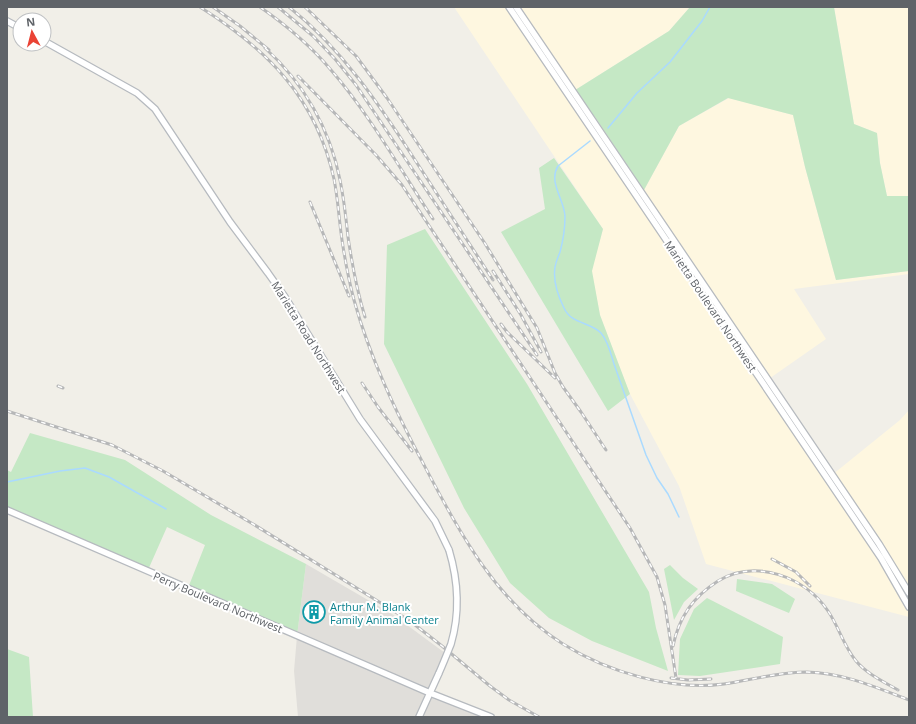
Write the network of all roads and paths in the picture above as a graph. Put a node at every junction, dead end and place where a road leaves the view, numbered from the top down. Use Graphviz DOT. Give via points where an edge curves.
graph roads {
  1 [pos="509,7"];
  2 [pos="516,7"];
  3 [pos="52,45"];
  4 [pos="7,510"];
  5 [pos="909,593"];
  6 [pos="909,607"];
  7 [pos="430,693"];
  8 [pos="418,717"];
  9 [pos="491,717"];
  1 -- 6 [label="main road, Marietta Boulevard Northwest" via="881,558"];
  2 -- 5 [label="main road" via="879,544"];
  3 -- 7 [label="main road, Marietta Road Northwest, bridge" via="137,93 155,109 230,222 285,297 360,419 431,514 449,550 456,581 457,602 450,644"];
  4 -- 7 [label="main road, Perry Boulevard Northwest"];
  7 -- 8 [label="main road, Marietta Road Northwest"];
  7 -- 9 [label="main road, Perry Boulevard Northwest"];
}
